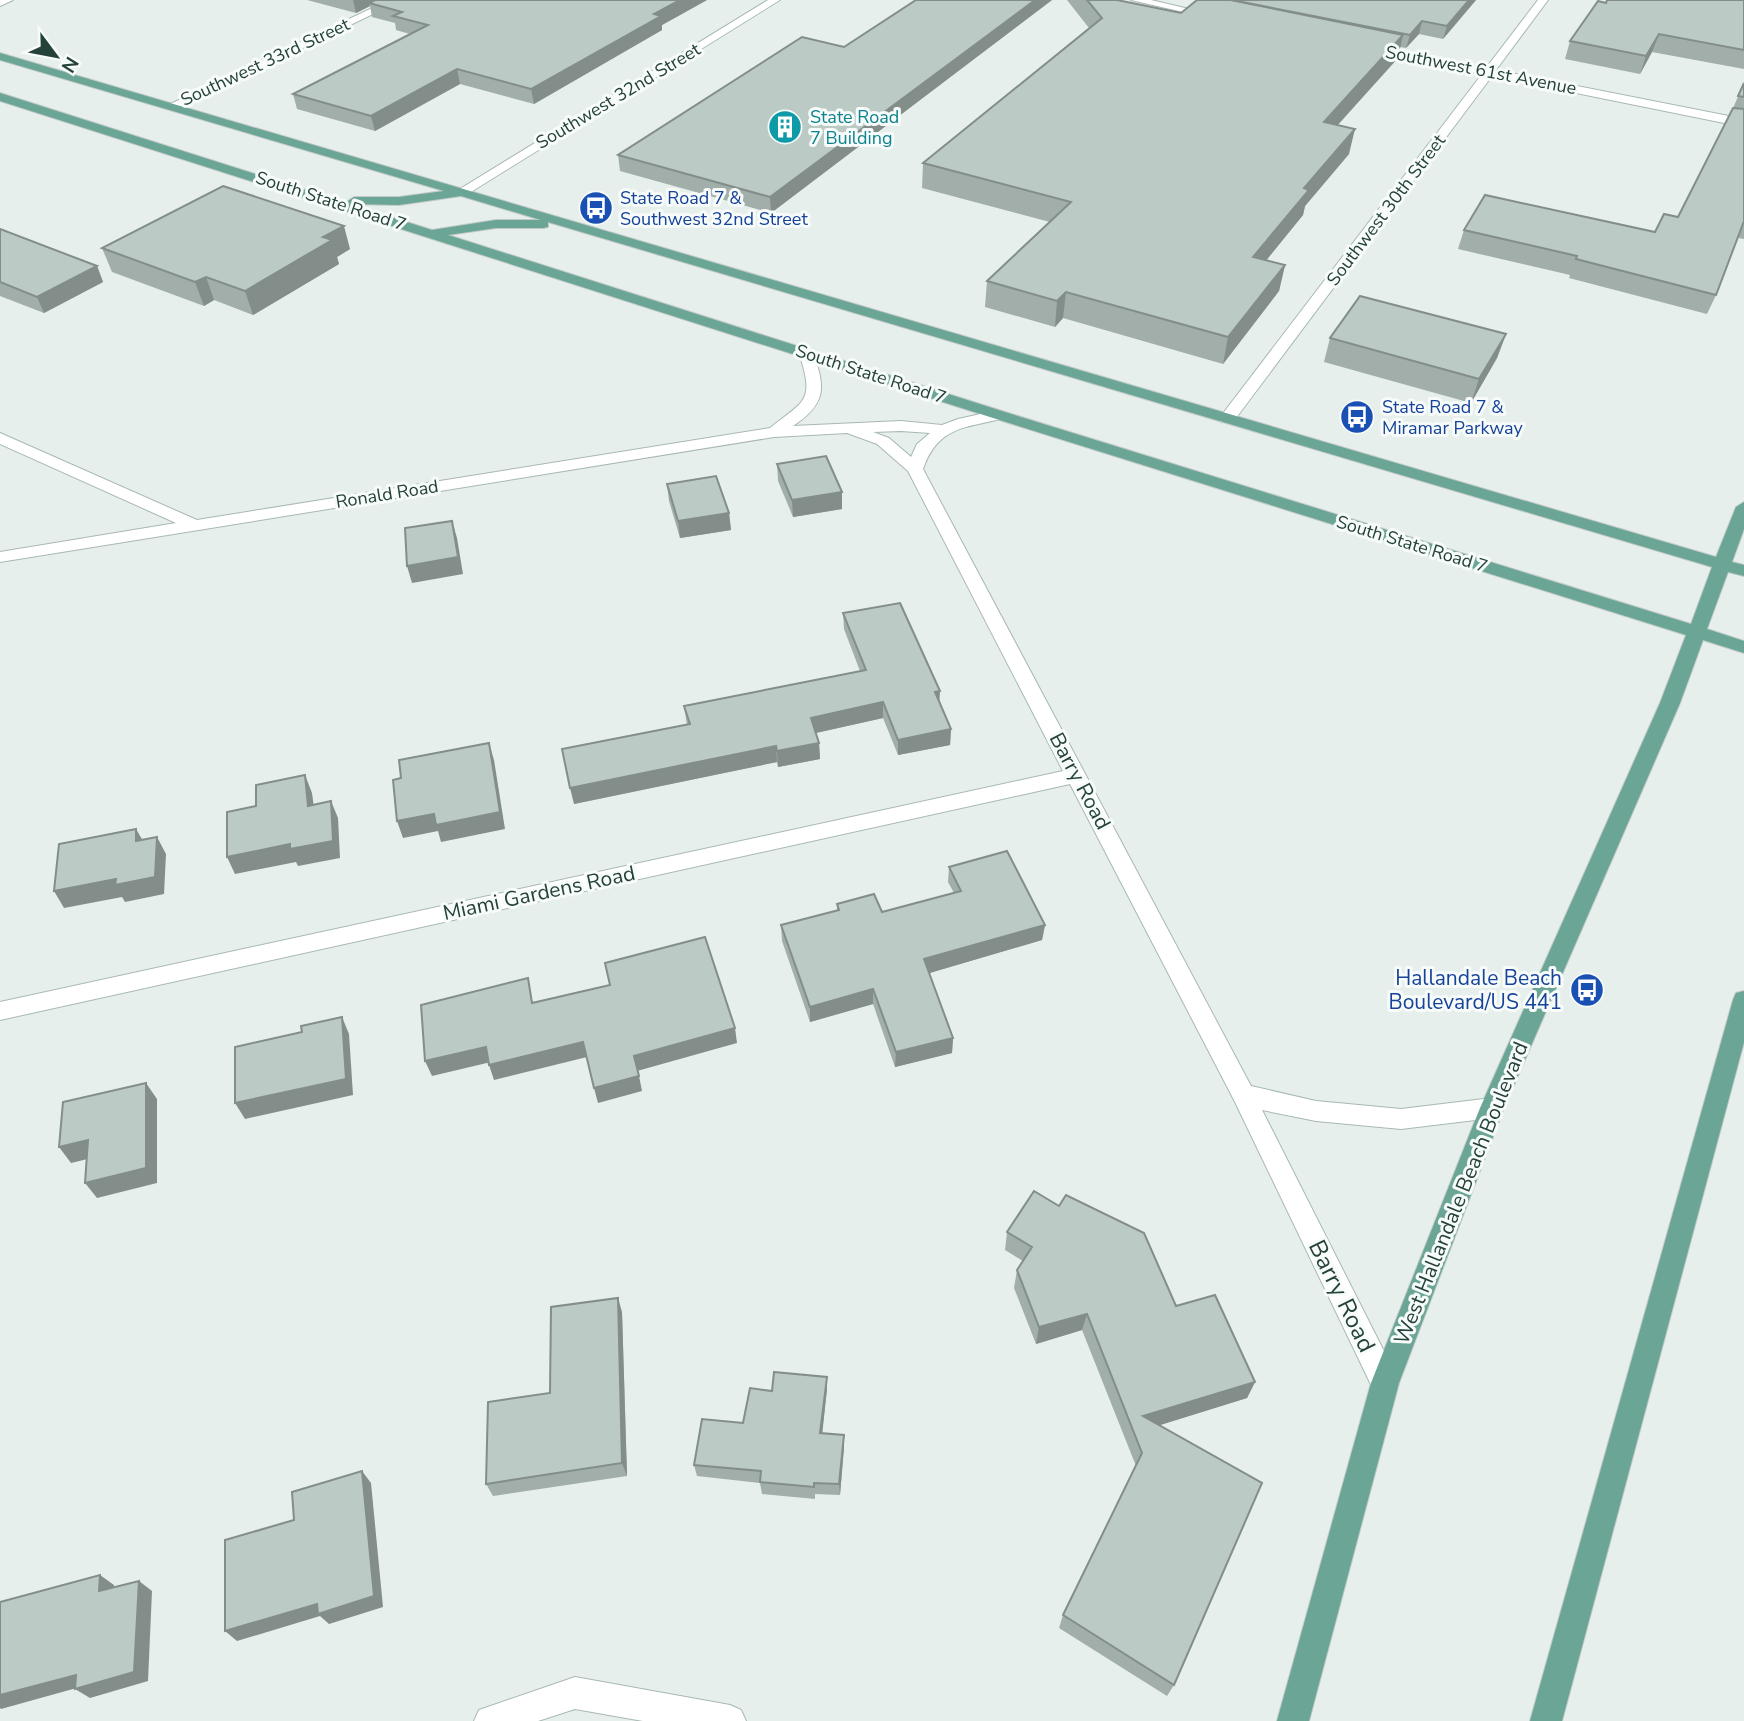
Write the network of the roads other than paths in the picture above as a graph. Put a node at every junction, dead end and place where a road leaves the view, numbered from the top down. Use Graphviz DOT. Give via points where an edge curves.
graph roads {
  1 [pos="8,0"];
  2 [pos="397,0"];
  3 [pos="775,0"];
  4 [pos="1136,0"];
  5 [pos="1543,0"];
  6 [pos="0,3"];
  7 [pos="1172,3"];
  8 [pos="1222,18"];
  9 [pos="1356,45"];
  10 [pos="0,56"];
  11 [pos="1490,73"];
  12 [pos="0,97"];
  13 [pos="170,107"];
  14 [pos="1744,123"];
  15 [pos="461,192"];
  16 [pos="331,201"];
  17 [pos="580,228"];
  18 [pos="433,233"];
  19 [pos="806,353"];
  20 [pos="999,415"];
  21 [pos="1227,419"];
  22 [pos="847,428"];
  23 [pos="944,429"];
  24 [pos="774,432"];
  25 [pos="0,438"];
  26 [pos="915,469"];
  27 [pos="1744,507"];
  28 [pos="194,525"];
  29 [pos="0,557"];
  30 [pos="1733,568"];
  31 [pos="1697,633"];
  32 [pos="1744,647"];
  33 [pos="1077,775"];
  34 [pos="1744,1000"];
  35 [pos="0,1011"];
  36 [pos="1243,1095"];
  37 [pos="1492,1108"];
  38 [pos="1385,1383"];
  39 [pos="490,1721"];
  40 [pos="730,1721"];
  41 [pos="1293,1721"];
  42 [pos="1546,1721"];
  1 -- 6 [label="street"];
  2 -- 13 [label="street, Southwest 33rd Street"];
  3 -- 15 [label="street, Southwest 32nd Street"];
  4 -- 7 [label="street"];
  5 -- 11 [label="street, Southwest 30th Street"];
  7 -- 8 [label="street"];
  9 -- 11 [label="street, Southwest 61st Avenue"];
  10 -- 13 [label="main road"];
  11 -- 14 [label="street, Southwest 61st Avenue"];
  11 -- 21 [label="street, Southwest 30th Street"];
  12 -- 16 [label="main road, South State Road 7"];
  13 -- 15 [label="main road"];
  15 -- 16 [label="main road" via="399,201"];
  15 -- 17 [label="main road"];
  16 -- 18 [label="main road, South State Road 7"];
  17 -- 18 [label="main road" via="496,223"];
  17 -- 21 [label="main road"];
  18 -- 19 [label="main road, South State Road 7"];
  19 -- 20 [label="main road, South State Road 7"];
  19 -- 24 [label="street, Ronald Road" via="816,388 811,405"];
  20 -- 23 [label="street, Ronald Road"];
  20 -- 31 [label="main road, South State Road 7"];
  21 -- 30 [label="main road"];
  22 -- 23 [label="street, Ronald Road"];
  22 -- 24 [label="street, Ronald Road"];
  22 -- 26 [label="street, Barry Road" via="883,441"];
  23 -- 26 [label="street" via="923,447"];
  24 -- 28 [label="street, Ronald Road"];
  25 -- 28 [label="street"];
  26 -- 33 [label="street, Barry Road"];
  27 -- 30 [label="main road, West Hallandale Beach Boulevard"];
  28 -- 29 [label="street, Ronald Road"];
  30 -- 31 [label="main road, West Hallandale Beach Boulevard"];
  31 -- 32 [label="main road, South State Road 7"];
  31 -- 37 [label="main road, West Hallandale Beach Boulevard"];
  33 -- 35 [label="street, Miami Gardens Road"];
  33 -- 36 [label="street, Barry Road"];
  34 -- 42 [label="main road"];
  36 -- 37 [label="street" via="1315,1111 1401,1119"];
  36 -- 38 [label="street, Barry Road"];
  37 -- 38 [label="main road, West Hallandale Beach Boulevard"];
  38 -- 41 [label="main road, West Hallandale Beach Boulevard"];
  39 -- 40 [label="street" via="575,1693"];
}
